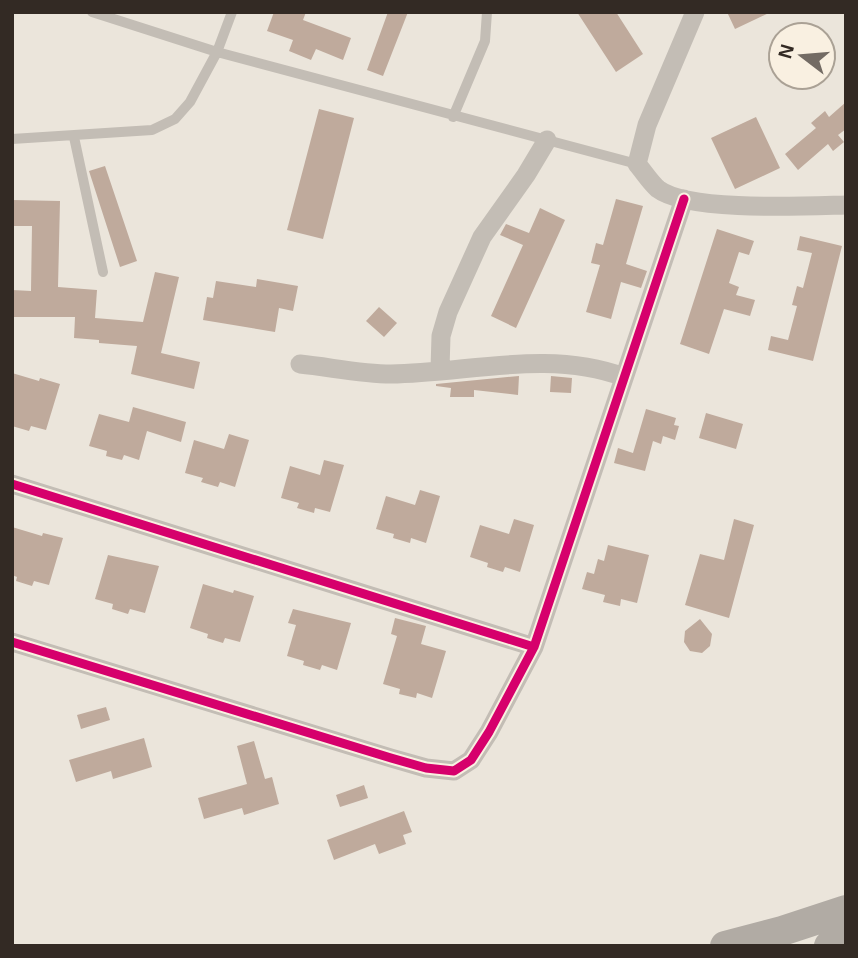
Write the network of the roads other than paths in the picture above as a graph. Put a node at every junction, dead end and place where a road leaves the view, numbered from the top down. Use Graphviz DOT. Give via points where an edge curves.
graph roads {
  1 [pos="92,12"];
  2 [pos="232,12"];
  3 [pos="487,12"];
  4 [pos="695,12"];
  5 [pos="217,52"];
  6 [pos="453,117"];
  7 [pos="74,137"];
  8 [pos="12,139"];
  9 [pos="547,140"];
  10 [pos="637,164"];
  11 [pos="684,199"];
  12 [pos="846,205"];
  13 [pos="103,272"];
  14 [pos="300,363"];
  15 [pos="440,369"];
  16 [pos="624,377"];
  17 [pos="12,484"];
  18 [pos="12,642"];
  19 [pos="534,647"];
  20 [pos="846,910"];
  21 [pos="846,940"];
  22 [pos="724,946"];
  23 [pos="829,946"];
  1 -- 5 [label="lane"];
  2 -- 5 [label="lane"];
  3 -- 6 [label="lane" via="485,41"];
  4 -- 10 [label="street" via="647,125"];
  5 -- 6 [label="lane"];
  5 -- 7 [label="lane" via="190,102 175,119 152,131"];
  6 -- 9 [label="lane"];
  7 -- 8 [label="lane"];
  7 -- 13 [label="lane"];
  9 -- 10 [label="lane"];
  9 -- 15 [label="street" via="482,237 448,312"];
  10 -- 11 [label="street" via="659,189"];
  11 -- 12 [label="street" via="735,205"];
  11 -- 16 [label="street"];
  14 -- 15 [label="street" via="390,374"];
  15 -- 16 [label="street" via="533,362 603,369"];
  16 -- 19 [label="street"];
  17 -- 19 [label="street"];
  18 -- 19 [label="street" via="414,765 454,771 471,760"];
  20 -- 22 [label="main road"];
  21 -- 23 [label="main road"];
}
